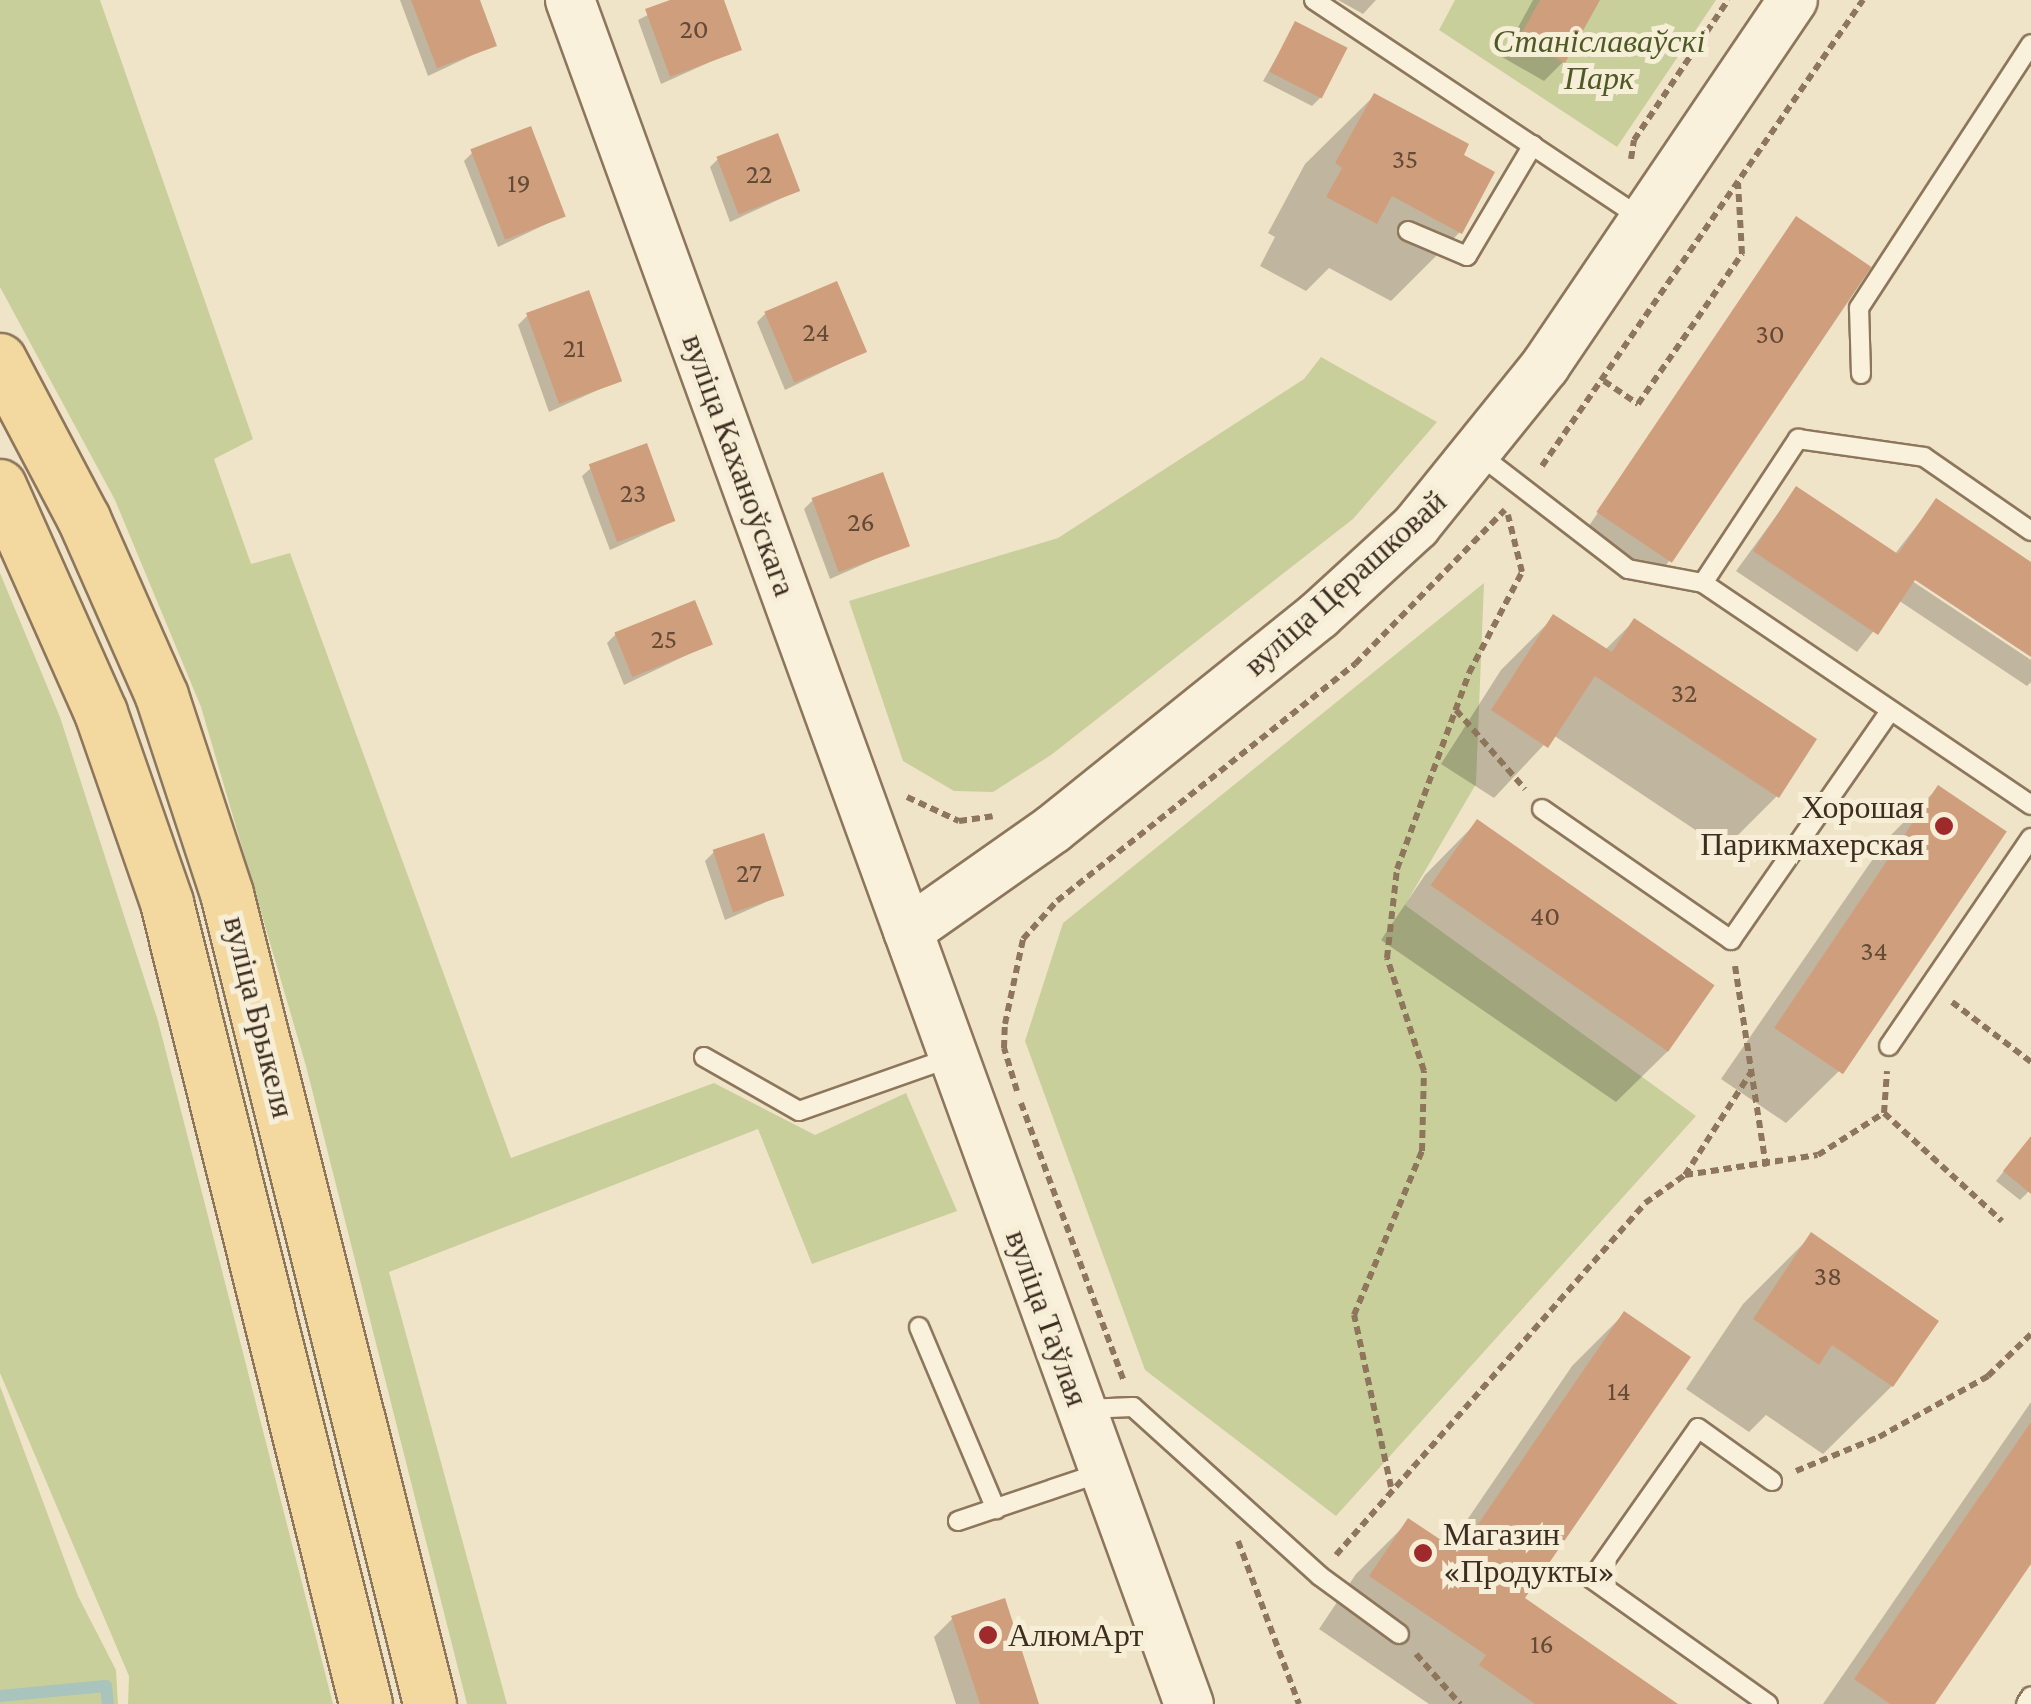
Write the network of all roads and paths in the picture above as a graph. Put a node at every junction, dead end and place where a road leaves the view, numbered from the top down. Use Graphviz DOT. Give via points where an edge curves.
graph roads {
  1 [pos="570,0"];
  2 [pos="1314,0"];
  3 [pos="1728,0"];
  4 [pos="1792,0"];
  5 [pos="1864,0"];
  6 [pos="2031,44"];
  7 [pos="1533,146"];
  8 [pos="1738,182"];
  9 [pos="1629,211"];
  10 [pos="1408,231"];
  11 [pos="0,360"];
  12 [pos="1862,374"];
  13 [pos="1604,380"];
  14 [pos="1480,455"];
  15 [pos="0,486"];
  16 [pos="1526,488"];
  17 [pos="1507,508"];
  18 [pos="2031,530"];
  19 [pos="1704,583"];
  20 [pos="1456,710"];
  21 [pos="1890,712"];
  22 [pos="892,780"];
  23 [pos="2031,806"];
  24 [pos="1542,809"];
  25 [pos="1004,810"];
  26 [pos="2031,838"];
  27 [pos="908,931"];
  28 [pos="1732,940"];
  29 [pos="1931,986"];
  30 [pos="1889,1046"];
  31 [pos="953,1056"];
  32 [pos="704,1057"];
  33 [pos="2031,1062"];
  34 [pos="1752,1071"];
  35 [pos="1884,1113"];
  36 [pos="1766,1167"];
  37 [pos="1685,1175"];
  38 [pos="2002,1221"];
  39 [pos="920,1327"];
  40 [pos="2031,1334"];
  41 [pos="1132,1407"];
  42 [pos="1080,1409"];
  43 [pos="1104,1472"];
  44 [pos="1772,1481"];
  45 [pos="1217,1486"];
  46 [pos="1392,1487"];
  47 [pos="996,1509"];
  48 [pos="958,1521"];
  49 [pos="1320,1576"];
  50 [pos="1399,1634"];
  51 [pos="2031,1696"];
  52 [pos="366,1704"];
  53 [pos="430,1704"];
  54 [pos="1189,1704"];
  55 [pos="1299,1704"];
  56 [pos="1460,1704"];
  57 [pos="1768,1704"];
  58 [pos="2026,1704"];
  1 -- 27 [label="main road, вуліца Каханоўскага"];
  2 -- 7 [label="lane"];
  3 -- 9 [label="path" via="1634,140"];
  4 -- 9 [label="main road, вуліца Церашковай"];
  5 -- 8 [label="path"];
  6 -- 12 [label="lane" via="1859,308"];
  7 -- 9 [label="lane"];
  7 -- 10 [label="lane" via="1467,256"];
  8 -- 13 [label="path"];
  8 -- 13 [label="path" via="1742,254 1638,404"];
  9 -- 14 [label="main road, вуліца Церашковай"];
  11 -- 53 [label="main road, вуліца Брыкеля" via="84,518 162,696 227,894"];
  13 -- 16 [label="path"];
  14 -- 16 [label="lane"];
  14 -- 27 [label="main road, вуліца Церашковай" via="1416,526 1319,615 1053,828"];
  15 -- 52 [label="main road, вуліца Брыкеля" via="101,714 167,903"];
  16 -- 17 [label="path"];
  16 -- 19 [label="lane" via="1628,569"];
  17 -- 20 [label="path" via="1522,572"];
  17 -- 41 [label="path" via="1355,664 1057,901 1023,939 1004,1048"];
  18 -- 19 [label="lane" via="1924,457 1798,439"];
  19 -- 21 [label="lane"];
  20 -- 24 [label="path"];
  20 -- 46 [label="path" via="1396,869 1387,958 1424,1071 1422,1151 1354,1315"];
  21 -- 23 [label="lane"];
  21 -- 28 [label="lane"];
  22 -- 25 [label="path" via="927,810 959,821"];
  24 -- 28 [label="lane"];
  26 -- 29 [label="lane"];
  27 -- 31 [label="main road, вуліца Таўлая"];
  28 -- 34 [label="path"];
  29 -- 30 [label="lane"];
  29 -- 33 [label="path"];
  30 -- 35 [label="path"];
  31 -- 32 [label="lane" via="800,1111"];
  31 -- 42 [label="main road, вуліца Таўлая"];
  34 -- 36 [label="path"];
  34 -- 37 [label="path"];
  35 -- 36 [label="path" via="1818,1154"];
  35 -- 38 [label="path"];
  36 -- 37 [label="path"];
  37 -- 46 [label="path" via="1645,1203 1491,1386"];
  39 -- 47 [label="lane"];
  40 -- 44 [label="path" via="1988,1376 1879,1437"];
  41 -- 42 [label="lane"];
  41 -- 45 [label="lane"];
  42 -- 43 [label="main road, вуліца Таўлая"];
  43 -- 47 [label="lane"];
  43 -- 54 [label="main road, вуліца Таўлая"];
  44 -- 57 [label="lane" via="1698,1428 1592,1579"];
  45 -- 49 [label="lane"];
  45 -- 55 [label="path"];
  46 -- 49 [label="path"];
  47 -- 48 [label="lane"];
  49 -- 50 [label="lane"];
  50 -- 56 [label="path"];
  51 -- 58 [label="lane"];
}
